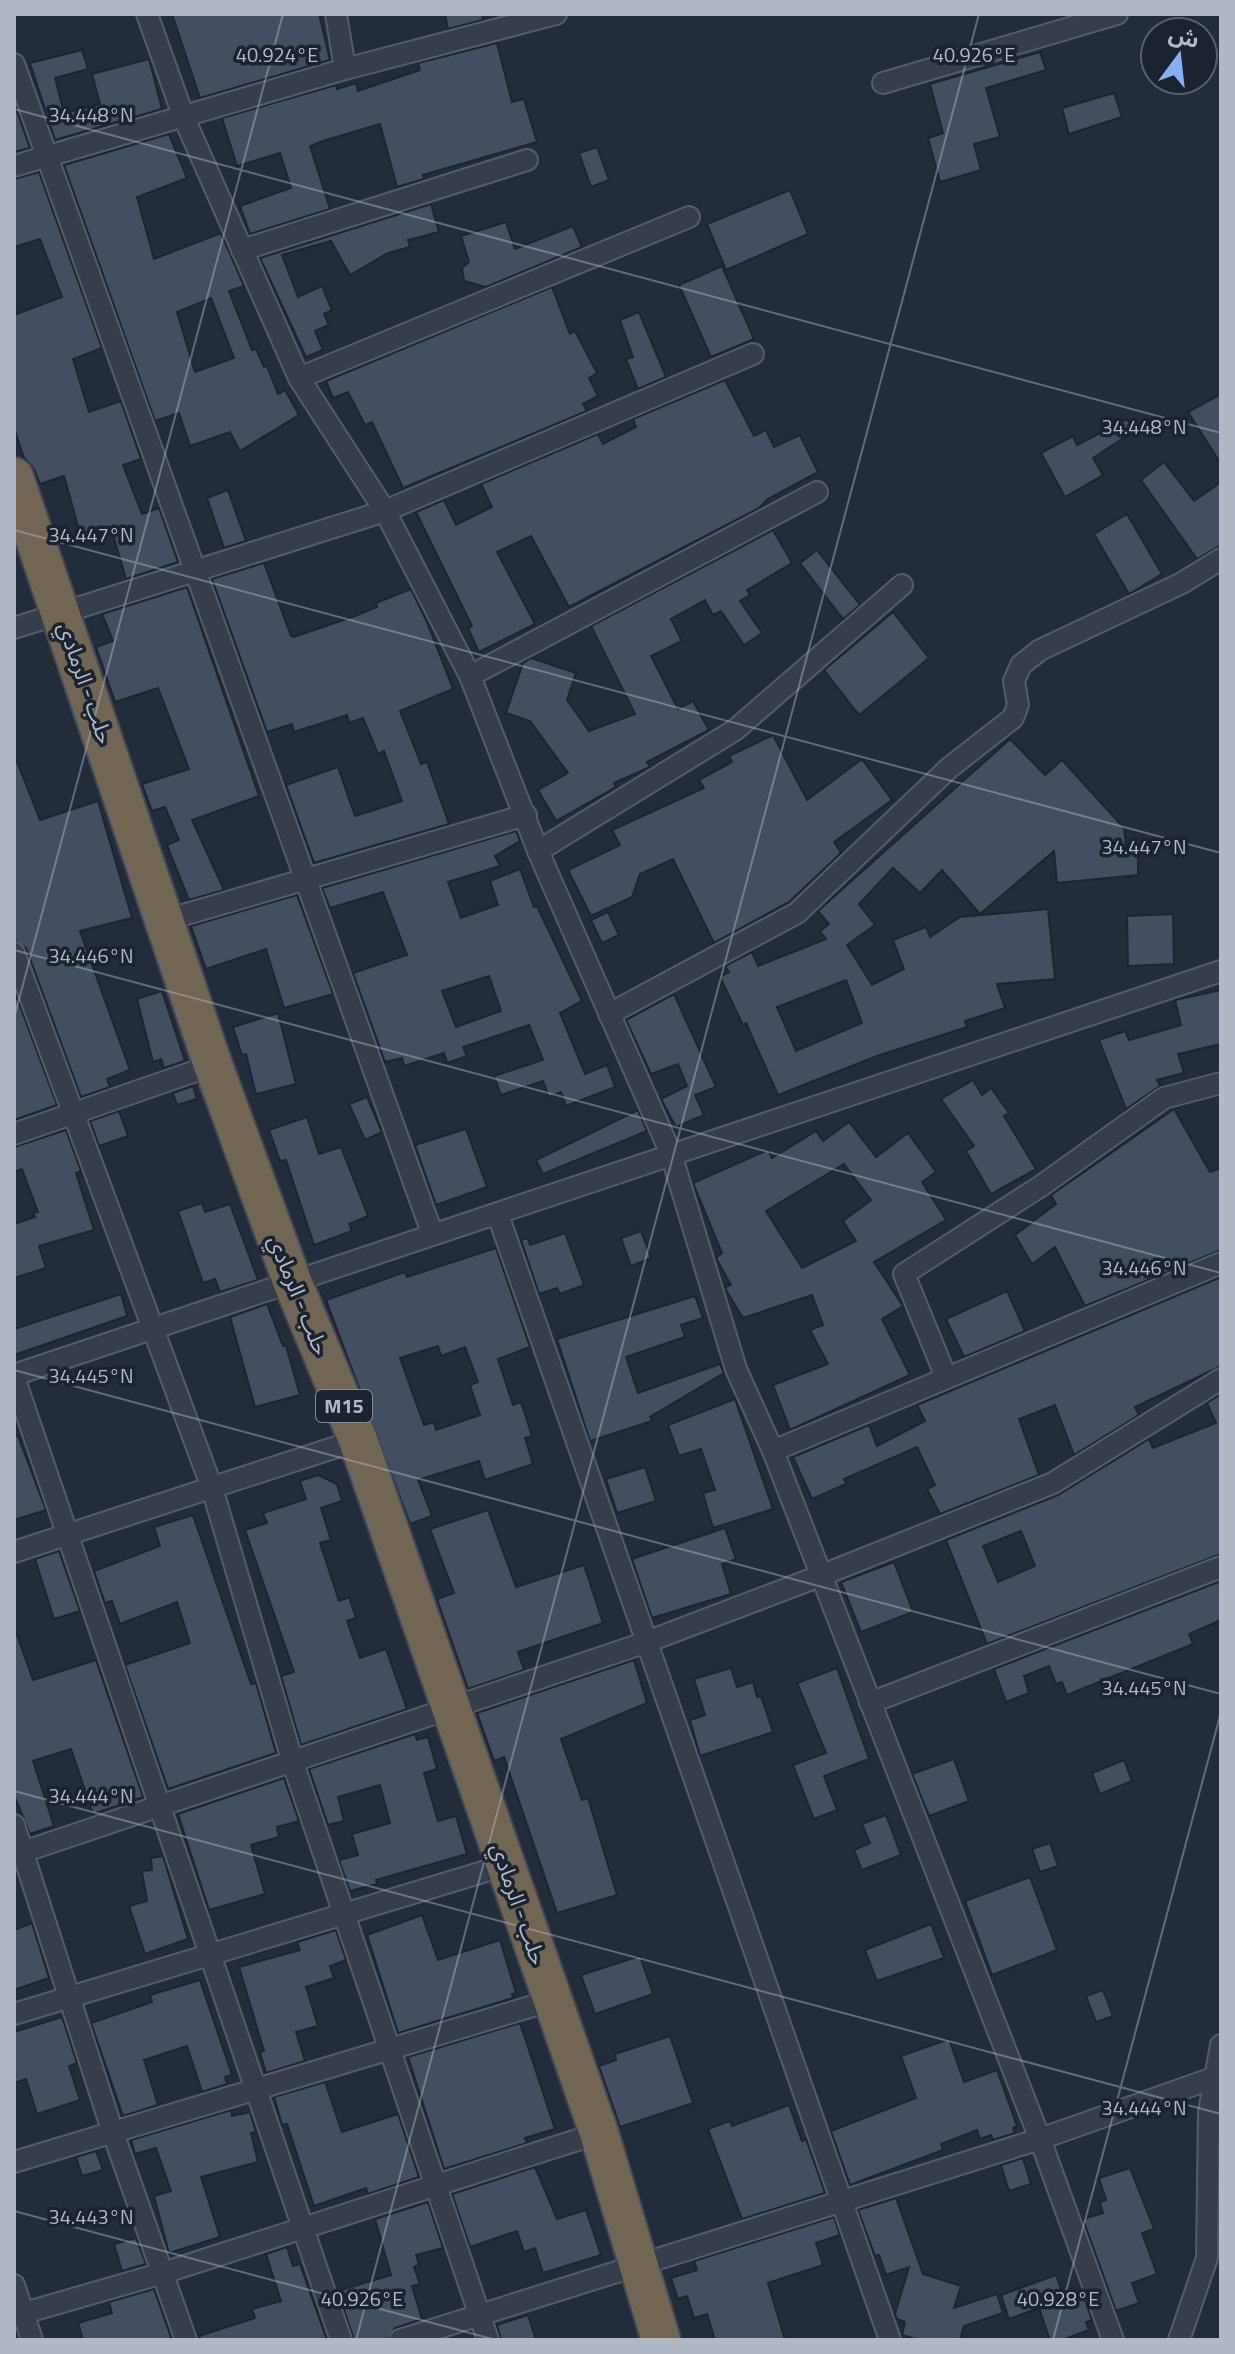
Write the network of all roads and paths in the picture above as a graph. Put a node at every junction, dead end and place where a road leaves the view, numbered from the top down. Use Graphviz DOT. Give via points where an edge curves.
graph roads {
  1 [pos="147,14"];
  2 [pos="336,14"];
  3 [pos="556,14"];
  4 [pos="1117,14"];
  5 [pos="14,64"];
  6 [pos="345,69"];
  7 [pos="883,83"];
  8 [pos="184,118"];
  9 [pos="46,158"];
  10 [pos="527,160"];
  11 [pos="14,166"];
  12 [pos="689,217"];
  13 [pos="242,250"];
  14 [pos="753,354"];
  15 [pos="299,378"];
  16 [pos="14,477"];
  17 [pos="817,492"];
  18 [pos="385,511"];
  19 [pos="1221,559"];
  20 [pos="198,571"];
  21 [pos="902,585"];
  22 [pos="63,614"];
  23 [pos="14,628"];
  24 [pos="470,676"];
  25 [pos="526,815"];
  26 [pos="538,851"];
  27 [pos="307,880"];
  28 [pos="166,920"];
  29 [pos="14,953"];
  30 [pos="1221,971"];
  31 [pos="609,1014"];
  32 [pos="213,1065"];
  33 [pos="1221,1083"];
  34 [pos="73,1113"];
  35 [pos="14,1134"];
  36 [pos="671,1154"];
  37 [pos="498,1215"];
  38 [pos="432,1233"];
  39 [pos="1221,1263"];
  40 [pos="292,1281"];
  41 [pos="153,1327"];
  42 [pos="14,1376"];
  43 [pos="946,1377"];
  44 [pos="1221,1379"];
  45 [pos="358,1440"];
  46 [pos="773,1451"];
  47 [pos="212,1488"];
  48 [pos="68,1534"];
  49 [pos="14,1552"];
  50 [pos="1221,1567"];
  51 [pos="820,1576"];
  52 [pos="644,1643"];
  53 [pos="870,1703"];
  54 [pos="451,1708"];
  55 [pos="293,1763"];
  56 [pos="160,1806"];
  57 [pos="14,1825"];
  58 [pos="19,1853"];
  59 [pos="506,1865"];
  60 [pos="345,1915"];
  61 [pos="211,1955"];
  62 [pos="69,1997"];
  63 [pos="553,2000"];
  64 [pos="14,2014"];
  65 [pos="1221,2045"];
  66 [pos="388,2049"];
  67 [pos="1216,2077"];
  68 [pos="257,2089"];
  69 [pos="1215,2110"];
  70 [pos="113,2133"];
  71 [pos="599,2133"];
  72 [pos="1040,2139"];
  73 [pos="14,2162"];
  74 [pos="434,2186"];
  75 [pos="840,2202"];
  76 [pos="304,2227"];
  77 [pos="637,2266"];
  78 [pos="163,2273"];
  79 [pos="14,2285"];
  80 [pos="19,2315"];
  81 [pos="479,2315"];
  82 [pos="32,2340"];
  83 [pos="186,2340"];
  84 [pos="341,2340"];
  85 [pos="400,2340"];
  86 [pos="488,2340"];
  87 [pos="661,2340"];
  88 [pos="890,2340"];
  89 [pos="1113,2340"];
  90 [pos="1179,2340"];
  1 -- 8 [label="street"];
  2 -- 6 [label="street"];
  3 -- 6 [label="street"];
  4 -- 7 [label="street"];
  5 -- 9 [label="street"];
  6 -- 8 [label="street"];
  8 -- 9 [label="street"];
  8 -- 13 [label="street"];
  9 -- 11 [label="street"];
  9 -- 20 [label="street"];
  10 -- 13 [label="street"];
  12 -- 15 [label="street"];
  13 -- 15 [label="street"];
  14 -- 18 [label="street"];
  15 -- 18 [label="street"];
  16 -- 22 [label="highway, حلب - الرمادي / M15"];
  17 -- 24 [label="street"];
  18 -- 20 [label="street"];
  18 -- 24 [label="street"];
  19 -- 31 [label="street" via="1040,650 1021,665 1014,681 1018,705 1013,718 949,768 797,913"];
  20 -- 22 [label="street"];
  20 -- 27 [label="street"];
  21 -- 26 [label="street" via="735,730"];
  22 -- 23 [label="street"];
  22 -- 28 [label="highway, حلب - الرمادي / M15"];
  24 -- 25 [label="street"];
  25 -- 26 [label="street"];
  25 -- 27 [label="street"];
  26 -- 31 [label="street"];
  27 -- 28 [label="street"];
  27 -- 38 [label="street"];
  28 -- 32 [label="highway, حلب - الرمادي / M15"];
  29 -- 34 [label="street"];
  30 -- 36 [label="street"];
  31 -- 36 [label="street"];
  32 -- 34 [label="street"];
  32 -- 40 [label="highway, حلب - الرمادي / M15"];
  33 -- 43 [label="street" via="1164,1098 904,1274"];
  34 -- 35 [label="street"];
  34 -- 41 [label="street"];
  36 -- 37 [label="street"];
  36 -- 46 [label="street" via="736,1369"];
  37 -- 38 [label="street"];
  37 -- 52 [label="street"];
  38 -- 40 [label="street"];
  39 -- 43 [label="street"];
  40 -- 41 [label="street"];
  40 -- 45 [label="highway, حلب - الرمادي / M15"];
  41 -- 42 [label="street"];
  41 -- 47 [label="street"];
  42 -- 48 [label="street"];
  43 -- 46 [label="street"];
  44 -- 51 [label="street" via="1053,1483"];
  45 -- 47 [label="street"];
  45 -- 54 [label="highway, حلب - الرمادي / M15"];
  46 -- 51 [label="street"];
  47 -- 48 [label="street"];
  47 -- 55 [label="street"];
  48 -- 49 [label="street"];
  48 -- 56 [label="street"];
  50 -- 53 [label="street"];
  51 -- 52 [label="street"];
  51 -- 53 [label="street"];
  52 -- 54 [label="street"];
  52 -- 75 [label="street"];
  53 -- 72 [label="street"];
  54 -- 55 [label="street"];
  54 -- 59 [label="highway, حلب - الرمادي / M15"];
  55 -- 56 [label="street"];
  55 -- 60 [label="street"];
  56 -- 58 [label="street"];
  56 -- 61 [label="street"];
  57 -- 58 [label="street"];
  58 -- 62 [label="street"];
  59 -- 60 [label="street"];
  59 -- 63 [label="highway, حلب - الرمادي / M15"];
  60 -- 61 [label="street"];
  60 -- 66 [label="street"];
  61 -- 62 [label="street"];
  61 -- 68 [label="street"];
  62 -- 64 [label="street"];
  62 -- 70 [label="street"];
  63 -- 66 [label="street"];
  63 -- 71 [label="highway, حلب - الرمادي / M15"];
  65 -- 67 [label="street"];
  66 -- 68 [label="street"];
  66 -- 74 [label="street"];
  67 -- 69 [label="street"];
  67 -- 72 [label="street"];
  68 -- 70 [label="street"];
  68 -- 76 [label="street"];
  69 -- 90 [label="street" via="1207,2258"];
  70 -- 73 [label="street"];
  70 -- 78 [label="street"];
  71 -- 74 [label="street"];
  71 -- 77 [label="highway, حلب - الرمادي / M15"];
  72 -- 75 [label="street"];
  72 -- 89 [label="street"];
  74 -- 76 [label="street"];
  74 -- 81 [label="street"];
  75 -- 77 [label="street"];
  75 -- 88 [label="street"];
  76 -- 78 [label="street"];
  76 -- 84 [label="street"];
  77 -- 81 [label="street"];
  77 -- 87 [label="highway, حلب - الرمادي / M15"];
  78 -- 80 [label="street"];
  78 -- 83 [label="street"];
  79 -- 80 [label="street"];
  80 -- 82 [label="street"];
  81 -- 85 [label="street"];
  81 -- 86 [label="street"];
}
